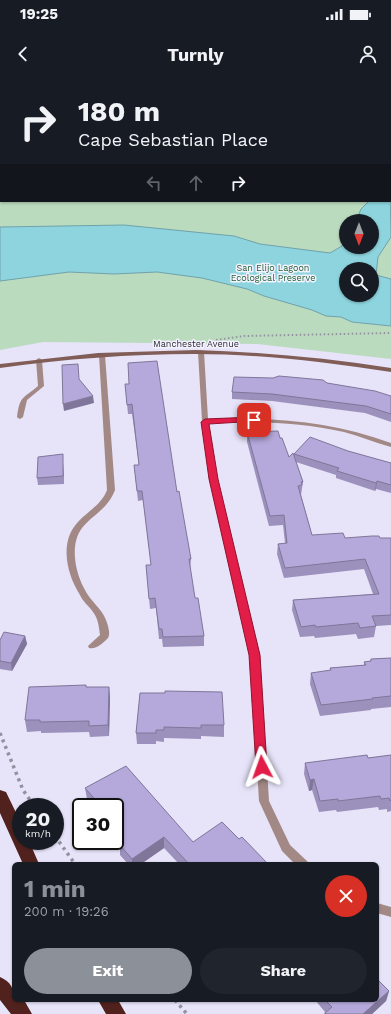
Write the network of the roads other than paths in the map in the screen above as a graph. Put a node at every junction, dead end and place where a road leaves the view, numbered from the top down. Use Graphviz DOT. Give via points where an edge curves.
graph roads {
  1 [pos="201,352"];
  2 [pos="102,355"];
  3 [pos="39,360"];
  4 [pos="0,366"];
  5 [pos="391,370"];
  6 [pos="20,417"];
  7 [pos="205,422"];
  8 [pos="391,445"];
  9 [pos="92,646"];
  10 [pos="0,796"];
  11 [pos="12,822"];
  12 [pos="25,850"];
  13 [pos="30,862"];
  14 [pos="301,862"];
  15 [pos="379,909"];
  16 [pos="391,912"];
  17 [pos="0,986"];
  18 [pos="12,1001"];
  19 [pos="13,1002"];
  20 [pos="108,1002"];
  21 [pos="23,1014"];
  22 [pos="117,1014"];
  1 -- 2 [label="main road, Manchester Avenue"];
  1 -- 5 [label="main road, Manchester Avenue" via="284,355"];
  1 -- 7 [label="street"];
  2 -- 3 [label="main road, Manchester Avenue"];
  2 -- 9 [label="street" via="111,490 109,498 75,532 70,544 73,571 87,600 98,612 103,626 105,636"];
  3 -- 4 [label="main road, Manchester Avenue"];
  3 -- 6 [label="street" via="41,386 26,395 22,401"];
  7 -- 8 [label="street" via="265,419 324,425"];
  7 -- 14 [label="street" via="213,479 255,655 264,801 286,848"];
  10 -- 11 [label="highway"];
  12 -- 13 [label="highway"];
  15 -- 16 [label="street"];
  17 -- 18 [label="highway"];
  19 -- 21 [label="highway"];
  20 -- 22 [label="highway"];
}
